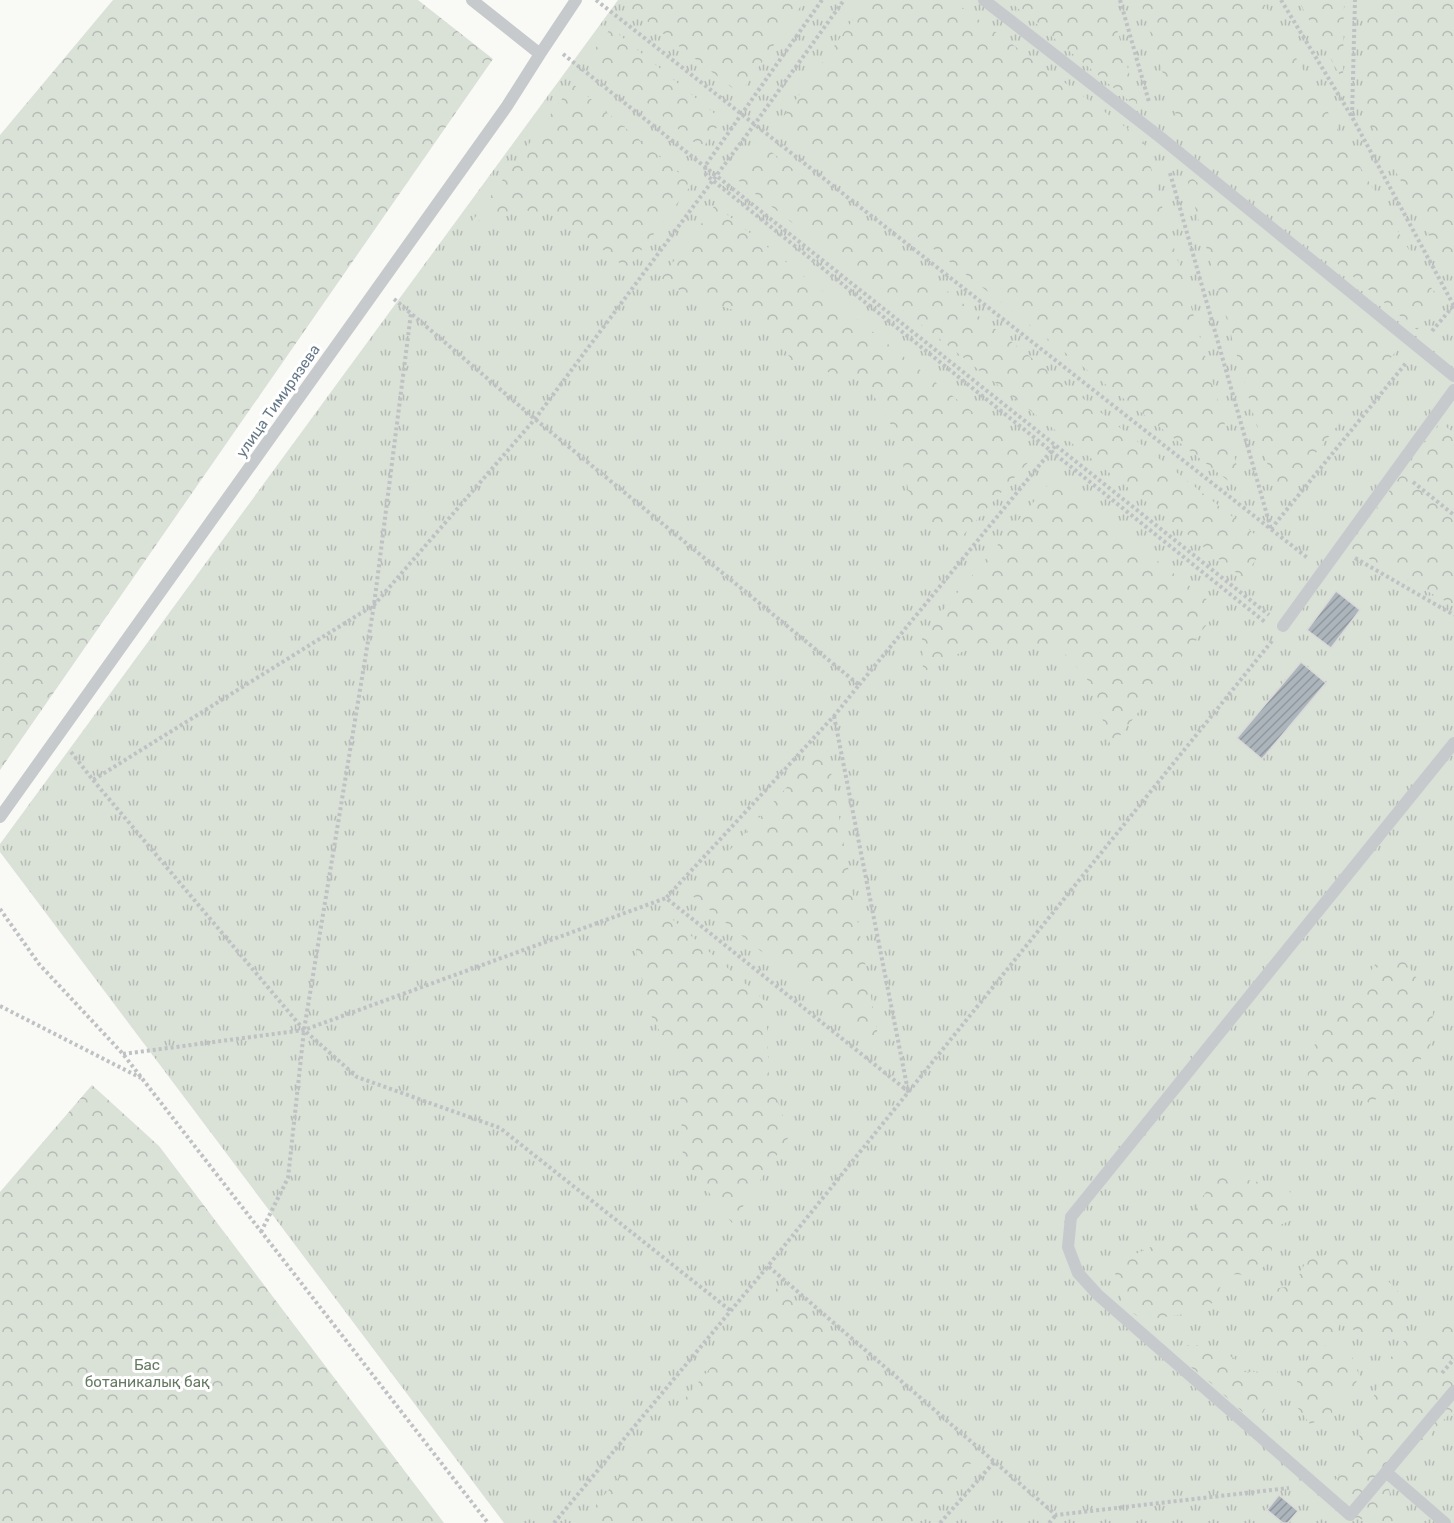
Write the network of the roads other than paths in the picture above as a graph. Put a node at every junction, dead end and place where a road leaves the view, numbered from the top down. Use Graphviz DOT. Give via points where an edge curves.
graph roads {
  1 [pos="472,0"];
  2 [pos="576,0"];
  3 [pos="984,0"];
  4 [pos="540,54"];
  5 [pos="1454,376"];
  6 [pos="1454,390"];
  7 [pos="1283,626"];
  8 [pos="1454,743"];
  9 [pos="0,817"];
  10 [pos="1454,1391"];
  11 [pos="1386,1472"];
  12 [pos="1445,1523"];
  1 -- 4 [label="lane"];
  2 -- 4 [label="lane, улица Тимирязева"];
  3 -- 5 [label="lane"];
  4 -- 9 [label="lane, улица Тимирязева" via="507,106"];
  6 -- 7 [label="lane"];
  8 -- 11 [label="lane" via="1071,1217 1068,1247 1078,1273 1098,1295 1350,1515"];
  10 -- 11 [label="lane"];
  11 -- 12 [label="lane"];
}
